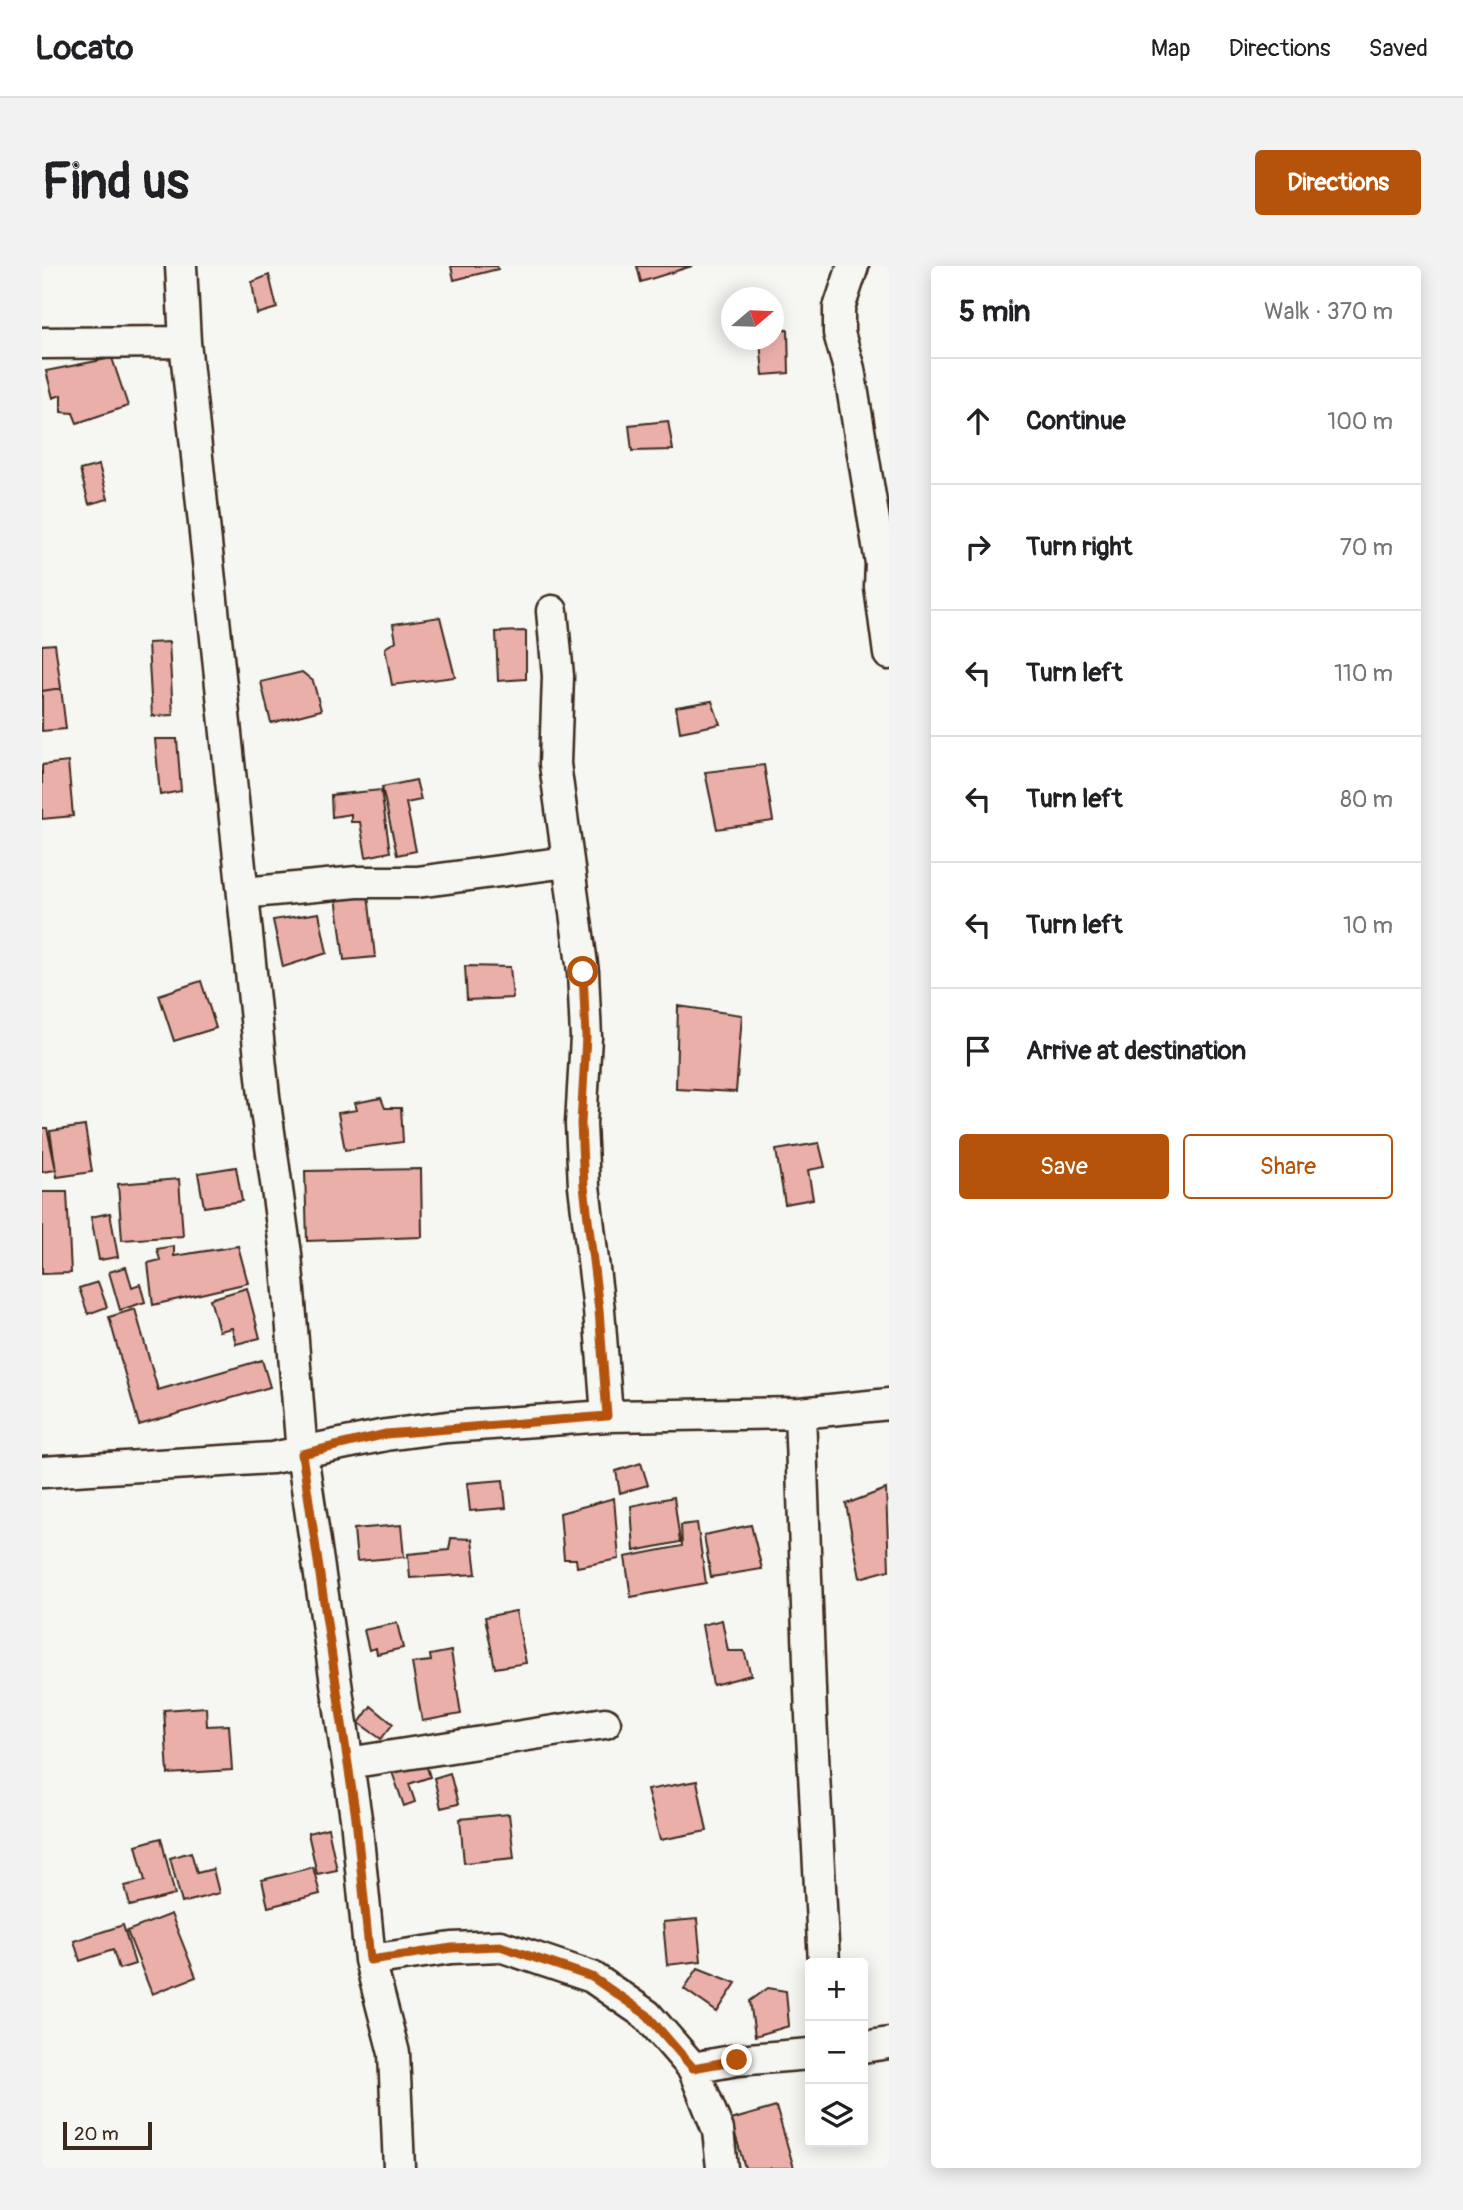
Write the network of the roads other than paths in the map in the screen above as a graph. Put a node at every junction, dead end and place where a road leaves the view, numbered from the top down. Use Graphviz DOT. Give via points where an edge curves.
graph roads {
  1 [pos="181,266"];
  2 [pos="853,266"];
  3 [pos="185,342"];
  4 [pos="42,343"];
  5 [pos="552,611"];
  6 [pos="889,654"];
  7 [pos="567,862"];
  8 [pos="243,893"];
  9 [pos="889,1404"];
  10 [pos="800,1413"];
  11 [pos="607,1416"];
  12 [pos="302,1454"];
  13 [pos="42,1472"];
  14 [pos="606,1723"];
  15 [pos="348,1763"];
  16 [pos="824,1958"];
  17 [pos="370,1960"];
  18 [pos="889,2043"];
  19 [pos="868,2046"];
  20 [pos="805,2054"];
  21 [pos="693,2068"];
  22 [pos="399,2168"];
  23 [pos="722,2168"];
  1 -- 3 [label="street"];
  2 -- 6 [label="street" via="839,308 839,333 881,563"];
  3 -- 4 [label="street"];
  3 -- 8 [label="street"];
  5 -- 7 [label="street" via="558,676 555,765"];
  7 -- 8 [label="street" via="417,882 357,882"];
  7 -- 11 [label="street" via="583,972 584,1186"];
  8 -- 12 [label="street" via="286,1254"];
  9 -- 10 [label="street"];
  10 -- 11 [label="street"];
  10 -- 16 [label="street"];
  11 -- 12 [label="street" via="386,1434"];
  12 -- 13 [label="street"];
  12 -- 15 [label="street"];
  14 -- 15 [label="street"];
  15 -- 17 [label="street"];
  17 -- 21 [label="street" via="500,1946 592,1977 647,2015"];
  17 -- 22 [label="street" via="394,2053"];
  18 -- 19 [label="street"];
  20 -- 21 [label="street"];
  21 -- 23 [label="street" via="718,2130"];
}
